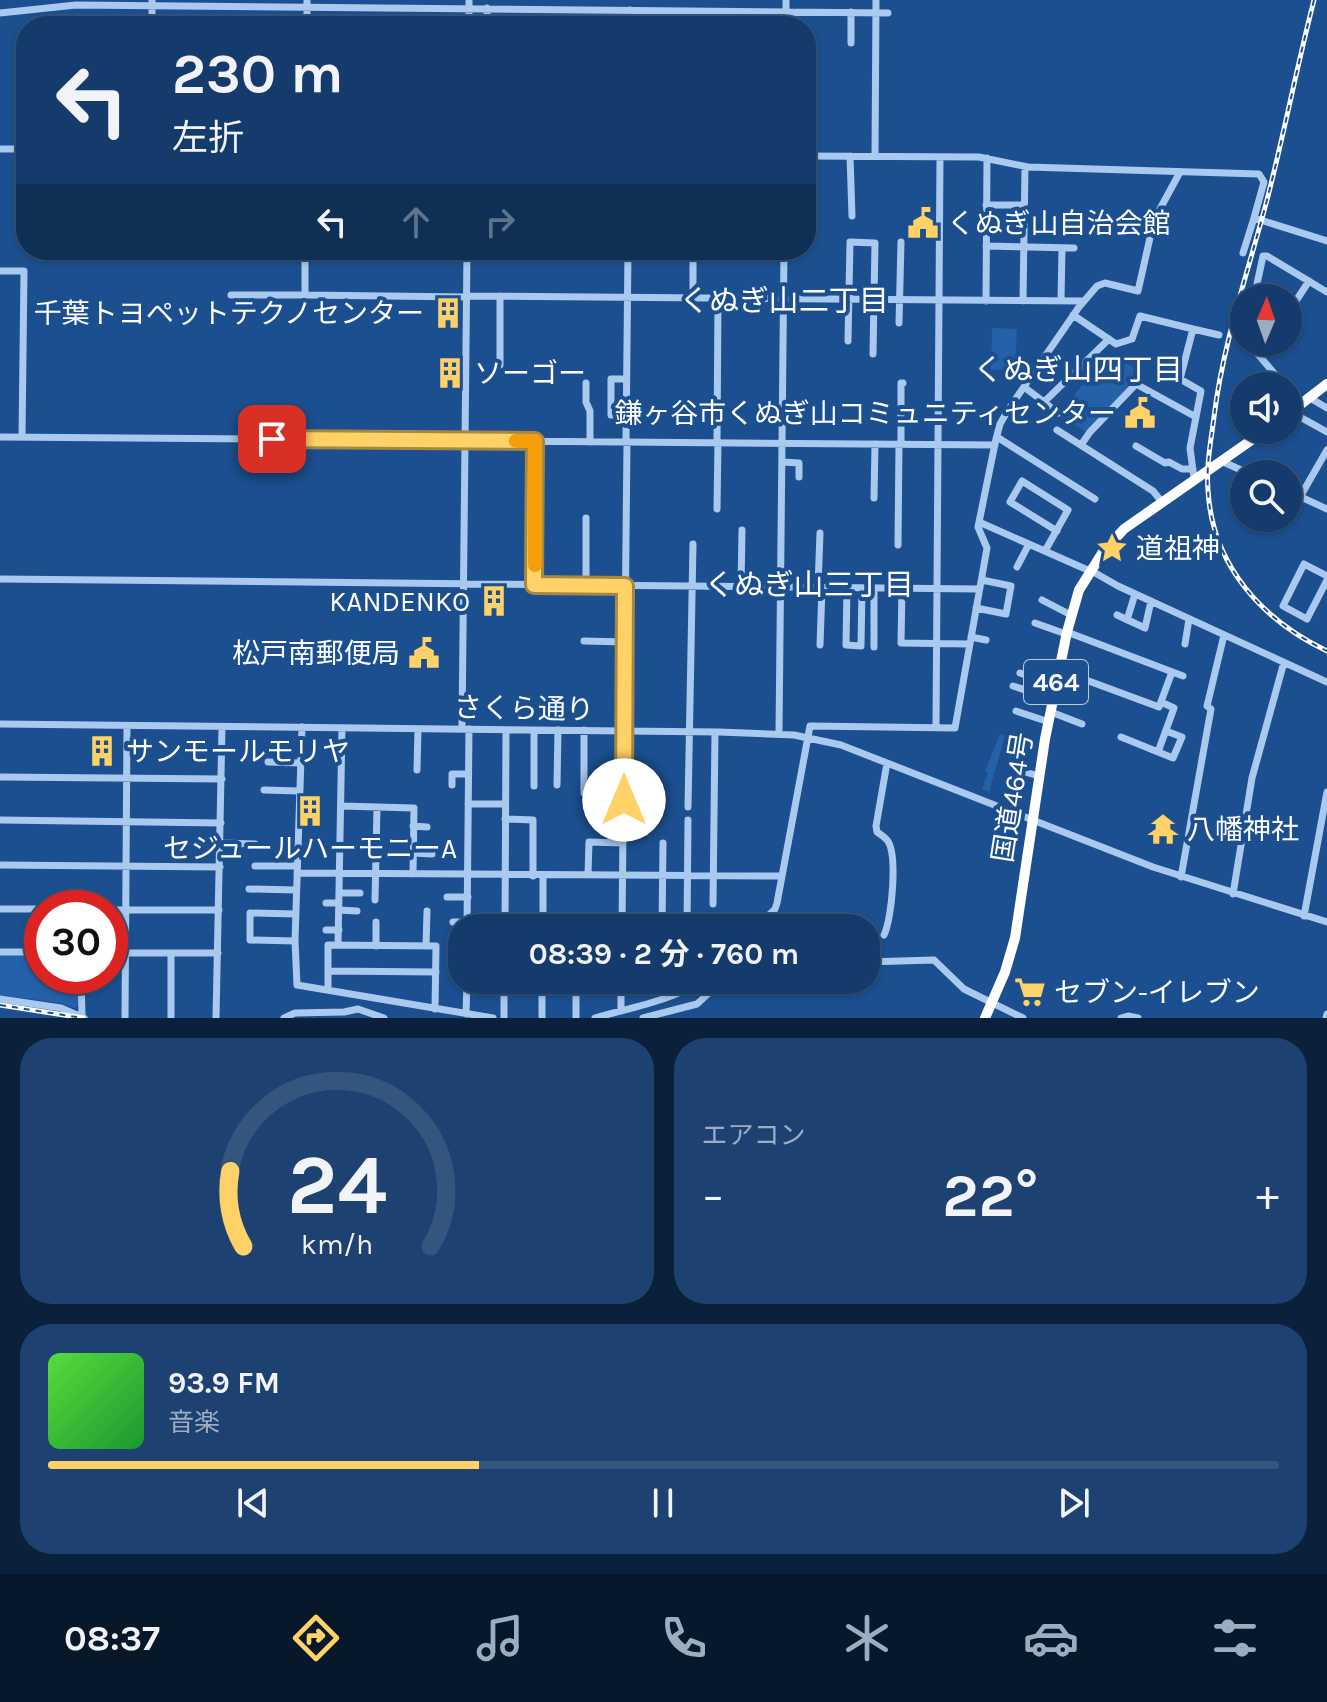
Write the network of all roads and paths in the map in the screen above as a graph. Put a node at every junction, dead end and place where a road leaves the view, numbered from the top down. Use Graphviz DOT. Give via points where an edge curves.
graph roads {
  1 [pos="786,0"];
  2 [pos="876,0"];
  3 [pos="50,3"];
  4 [pos="152,3"];
  5 [pos="192,3"];
  6 [pos="252,3"];
  7 [pos="32,4"];
  8 [pos="307,4"];
  9 [pos="469,4"];
  10 [pos="487,8"];
  11 [pos="630,10"];
  12 [pos="786,12"];
  13 [pos="851,12"];
  14 [pos="876,12"];
  15 [pos="0,13"];
  16 [pos="888,13"];
  17 [pos="487,16"];
  18 [pos="630,16"];
  19 [pos="786,16"];
  20 [pos="851,43"];
  21 [pos="865,87"];
  22 [pos="876,87"];
  23 [pos="816,156"];
  24 [pos="850,156"];
  25 [pos="875,156"];
  26 [pos="940,157"];
  27 [pos="987,158"];
  28 [pos="1025,167"];
  29 [pos="1180,172"];
  30 [pos="986,205"];
  31 [pos="1024,205"];
  32 [pos="852,216"];
  33 [pos="1254,218"];
  34 [pos="1327,241"];
  35 [pos="901,242"];
  36 [pos="986,246"];
  37 [pos="1024,247"];
  38 [pos="1062,248"];
  39 [pos="1074,248"];
  40 [pos="1243,253"];
  41 [pos="305,260"];
  42 [pos="467,260"];
  43 [pos="628,260"];
  44 [pos="693,260"];
  45 [pos="784,260"];
  46 [pos="0,271"];
  47 [pos="1309,281"];
  48 [pos="1257,284"];
  49 [pos="1302,292"];
  50 [pos="1327,292"];
  51 [pos="231,295"];
  52 [pos="305,295"];
  53 [pos="467,296"];
  54 [pos="500,296"];
  55 [pos="627,298"];
  56 [pos="693,299"];
  57 [pos="718,299"];
  58 [pos="784,299"];
  59 [pos="849,299"];
  60 [pos="875,299"];
  61 [pos="900,300"];
  62 [pos="940,300"];
  63 [pos="986,301"];
  64 [pos="1023,301"];
  65 [pos="1061,301"];
  66 [pos="1086,301"];
  67 [pos="1073,315"];
  68 [pos="899,323"];
  69 [pos="1193,329"];
  70 [pos="1219,335"];
  71 [pos="1109,339"];
  72 [pos="848,341"];
  73 [pos="873,354"];
  74 [pos="1260,356"];
  75 [pos="500,365"];
  76 [pos="1274,372"];
  77 [pos="626,379"];
  78 [pos="586,383"];
  79 [pos="903,383"];
  80 [pos="1327,384"];
  81 [pos="1024,387"];
  82 [pos="1302,398"];
  83 [pos="1306,401"];
  84 [pos="1044,402"];
  85 [pos="1302,404"];
  86 [pos="1327,408"];
  87 [pos="1058,413"];
  88 [pos="626,415"];
  89 [pos="1196,417"];
  90 [pos="1302,420"];
  91 [pos="1057,430"];
  92 [pos="1327,432"];
  93 [pos="0,437"];
  94 [pos="22,437"];
  95 [pos="465,441"];
  96 [pos="535,441"];
  97 [pos="996,441"];
  98 [pos="590,442"];
  99 [pos="626,442"];
  100 [pos="717,442"];
  101 [pos="782,443"];
  102 [pos="875,444"];
  103 [pos="900,444"];
  104 [pos="939,444"];
  105 [pos="1246,444"];
  106 [pos="1081,445"];
  107 [pos="1136,446"];
  108 [pos="1327,450"];
  109 [pos="1221,461"];
  110 [pos="782,462"];
  111 [pos="1230,465"];
  112 [pos="1193,474"];
  113 [pos="799,477"];
  114 [pos="1302,494"];
  115 [pos="874,498"];
  116 [pos="1302,498"];
  117 [pos="1095,499"];
  118 [pos="1162,502"];
  119 [pos="717,509"];
  120 [pos="1327,509"];
  121 [pos="586,518"];
  122 [pos="979,522"];
  123 [pos="742,530"];
  124 [pos="1057,531"];
  125 [pos="820,533"];
  126 [pos="693,544"];
  127 [pos="1029,544"];
  128 [pos="898,545"];
  129 [pos="1045,551"];
  130 [pos="1017,567"];
  131 [pos="1090,571"];
  132 [pos="1327,578"];
  133 [pos="0,579"];
  134 [pos="982,580"];
  135 [pos="464,585"];
  136 [pos="534,585"];
  137 [pos="586,585"];
  138 [pos="625,586"];
  139 [pos="692,587"];
  140 [pos="741,587"];
  141 [pos="782,587"];
  142 [pos="820,588"];
  143 [pos="847,588"];
  144 [pos="862,588"];
  145 [pos="874,588"];
  146 [pos="902,588"];
  147 [pos="937,589"];
  148 [pos="979,589"];
  149 [pos="1135,594"];
  150 [pos="1042,600"];
  151 [pos="1151,601"];
  152 [pos="976,608"];
  153 [pos="1071,615"];
  154 [pos="1117,615"];
  155 [pos="1189,619"];
  156 [pos="1127,620"];
  157 [pos="1035,623"];
  158 [pos="1066,633"];
  159 [pos="1224,635"];
  160 [pos="1184,639"];
  161 [pos="970,640"];
  162 [pos="986,640"];
  163 [pos="584,641"];
  164 [pos="625,642"];
  165 [pos="937,643"];
  166 [pos="820,645"];
  167 [pos="874,647"];
  168 [pos="1284,662"];
  169 [pos="1059,670"];
  170 [pos="1172,672"];
  171 [pos="1020,673"];
  172 [pos="1183,676"];
  173 [pos="1327,682"];
  174 [pos="1013,686"];
  175 [pos="1056,686"];
  176 [pos="1053,699"];
  177 [pos="1161,702"];
  178 [pos="1019,714"];
  179 [pos="1050,717"];
  180 [pos="0,724"];
  181 [pos="1082,724"];
  182 [pos="127,726"];
  183 [pos="222,727"];
  184 [pos="302,727"];
  185 [pos="936,727"];
  186 [pos="342,728"];
  187 [pos="418,729"];
  188 [pos="466,729"];
  189 [pos="506,730"];
  190 [pos="558,730"];
  191 [pos="584,730"];
  192 [pos="624,730"];
  193 [pos="534,731"];
  194 [pos="689,731"];
  195 [pos="1166,731"];
  196 [pos="715,732"];
  197 [pos="779,733"];
  198 [pos="809,737"];
  199 [pos="1121,737"];
  200 [pos="1158,752"];
  201 [pos="268,762"];
  202 [pos="300,763"];
  203 [pos="887,763"];
  204 [pos="417,770"];
  205 [pos="1018,770"];
  206 [pos="468,774"];
  207 [pos="1039,776"];
  208 [pos="0,777"];
  209 [pos="127,779"];
  210 [pos="222,779"];
  211 [pos="452,785"];
  212 [pos="557,785"];
  213 [pos="534,786"];
  214 [pos="264,790"];
  215 [pos="299,791"];
  216 [pos="1327,792"];
  217 [pos="584,793"];
  218 [pos="468,804"];
  219 [pos="505,804"];
  220 [pos="341,806"];
  221 [pos="377,807"];
  222 [pos="688,807"];
  223 [pos="505,819"];
  224 [pos="0,820"];
  225 [pos="688,820"];
  226 [pos="1032,820"];
  227 [pos="127,822"];
  228 [pos="221,823"];
  229 [pos="413,826"];
  230 [pos="427,827"];
  231 [pos="220,843"];
  232 [pos="623,843"];
  233 [pos="663,843"];
  234 [pos="255,844"];
  235 [pos="413,853"];
  236 [pos="432,854"];
  237 [pos="0,865"];
  238 [pos="126,866"];
  239 [pos="255,866"];
  240 [pos="220,867"];
  241 [pos="297,870"];
  242 [pos="340,874"];
  243 [pos="376,874"];
  244 [pos="413,874"];
  245 [pos="468,875"];
  246 [pos="506,875"];
  247 [pos="588,875"];
  248 [pos="623,875"];
  249 [pos="533,876"];
  250 [pos="543,876"];
  251 [pos="662,876"];
  252 [pos="688,876"];
  253 [pos="713,876"];
  254 [pos="782,876"];
  255 [pos="1181,877"];
  256 [pos="249,889"];
  257 [pos="126,890"];
  258 [pos="296,890"];
  259 [pos="339,893"];
  260 [pos="360,893"];
  261 [pos="1233,894"];
  262 [pos="447,897"];
  263 [pos="468,897"];
  264 [pos="375,900"];
  265 [pos="326,903"];
  266 [pos="713,904"];
  267 [pos="339,907"];
  268 [pos="0,909"];
  269 [pos="24,909"];
  270 [pos="128,910"];
  271 [pos="219,910"];
  272 [pos="357,911"];
  273 [pos="427,911"];
  274 [pos="296,914"];
  275 [pos="467,914"];
  276 [pos="505,914"];
  277 [pos="543,914"];
  278 [pos="622,914"];
  279 [pos="662,914"];
  280 [pos="687,914"];
  281 [pos="770,914"];
  282 [pos="1304,916"];
  283 [pos="376,922"];
  284 [pos="1327,922"];
  285 [pos="326,930"];
  286 [pos="339,930"];
  287 [pos="884,935"];
  288 [pos="295,941"];
  289 [pos="338,945"];
  290 [pos="376,946"];
  291 [pos="426,946"];
  292 [pos="0,952"];
  293 [pos="24,952"];
  294 [pos="128,953"];
  295 [pos="171,953"];
  296 [pos="218,953"];
  297 [pos="880,962"];
  298 [pos="328,971"];
  299 [pos="436,972"];
  300 [pos="328,990"];
  301 [pos="82,994"];
  302 [pos="125,994"];
  303 [pos="467,994"];
  304 [pos="504,994"];
  305 [pos="542,994"];
  306 [pos="576,994"];
  307 [pos="621,994"];
  308 [pos="678,994"];
  309 [pos="708,994"];
  310 [pos="0,999"];
  311 [pos="992,1003"];
  312 [pos="435,1009"];
  313 [pos="621,1011"];
  314 [pos="466,1014"];
  315 [pos="83,1017"];
  316 [pos="125,1018"];
  317 [pos="171,1018"];
  318 [pos="216,1018"];
  319 [pos="284,1018"];
  320 [pos="384,1018"];
  321 [pos="493,1018"];
  322 [pos="504,1018"];
  323 [pos="542,1018"];
  324 [pos="576,1018"];
  325 [pos="595,1018"];
  326 [pos="643,1018"];
  327 [pos="985,1018"];
  328 [pos="1023,1018"];
  329 [pos="1121,1018"];
  330 [pos="1138,1018"];
  1 -- 12 [label="street"];
  2 -- 14 [label="street"];
  3 -- 4 [label="street"];
  3 -- 7 [label="street"];
  4 -- 5 [label="street"];
  5 -- 6 [label="street"];
  6 -- 8 [label="street"];
  7 -- 15 [label="street"];
  8 -- 9 [label="street"];
  9 -- 10 [label="street"];
  10 -- 11 [label="street"];
  10 -- 17 [label="street"];
  11 -- 12 [label="street"];
  11 -- 18 [label="street"];
  12 -- 13 [label="street"];
  12 -- 19 [label="street"];
  13 -- 14 [label="street"];
  13 -- 20 [label="street"];
  14 -- 16 [label="street"];
  14 -- 22 [label="street"];
  21 -- 22 [label="street"];
  22 -- 25 [label="street"];
  23 -- 24 [label="street"];
  24 -- 25 [label="street"];
  24 -- 32 [label="street"];
  25 -- 26 [label="street"];
  26 -- 27 [label="street"];
  26 -- 62 [label="street"];
  27 -- 28 [label="street"];
  27 -- 30 [label="street"];
  28 -- 29 [label="street"];
  28 -- 31 [label="street"];
  29 -- 33 [label="street" via="1259,174 1264,182"];
  29 -- 66 [label="street" via="1154,220 1138,291 1101,283"];
  30 -- 31 [label="street"];
  30 -- 36 [label="street"];
  31 -- 37 [label="street"];
  33 -- 34 [label="street"];
  33 -- 40 [label="street"];
  35 -- 61 [label="street"];
  36 -- 37 [label="street"];
  36 -- 63 [label="street"];
  37 -- 38 [label="street"];
  37 -- 64 [label="street"];
  38 -- 39 [label="street"];
  38 -- 65 [label="street"];
  41 -- 52 [label="street"];
  42 -- 53 [label="street"];
  43 -- 55 [label="street"];
  44 -- 56 [label="street"];
  45 -- 58 [label="street"];
  46 -- 94 [label="street" via="24,271"];
  47 -- 48 [label="street" via="1263,254"];
  47 -- 49 [label="street"];
  47 -- 50 [label="street"];
  51 -- 52 [label="street"];
  52 -- 53 [label="street"];
  53 -- 54 [label="street"];
  53 -- 95 [label="street"];
  54 -- 55 [label="street"];
  54 -- 75 [label="street"];
  55 -- 56 [label="street"];
  55 -- 77 [label="street"];
  56 -- 57 [label="street"];
  57 -- 58 [label="street"];
  57 -- 100 [label="street"];
  58 -- 59 [label="street"];
  58 -- 101 [label="street"];
  59 -- 60 [label="street"];
  59 -- 60 [label="street" via="850,242 875,243"];
  59 -- 72 [label="street"];
  60 -- 61 [label="street"];
  60 -- 73 [label="street"];
  61 -- 62 [label="street"];
  61 -- 68 [label="street"];
  62 -- 63 [label="street"];
  62 -- 104 [label="street"];
  63 -- 64 [label="street"];
  64 -- 65 [label="street"];
  65 -- 66 [label="street"];
  66 -- 67 [label="street"];
  67 -- 71 [label="street"];
  67 -- 81 [label="street"];
  69 -- 70 [label="street"];
  69 -- 71 [label="street" via="1140,316 1132,339 1116,344"];
  69 -- 89 [label="street" via="1180,379 1201,391"];
  71 -- 84 [label="street"];
  74 -- 76 [label="street"];
  77 -- 88 [label="street"];
  77 -- 88 [label="street" via="611,379 611,415"];
  78 -- 98 [label="street"];
  79 -- 103 [label="street"];
  80 -- 83 [label="highway"];
  81 -- 84 [label="street"];
  81 -- 97 [label="street" via="1000,424"];
  82 -- 83 [label="street"];
  83 -- 85 [label="highway"];
  83 -- 86 [label="street"];
  84 -- 87 [label="street"];
  88 -- 99 [label="street"];
  89 -- 106 [label="street" via="1136,384"];
  89 -- 112 [label="street" via="1190,448"];
  90 -- 92 [label="street"];
  91 -- 106 [label="street"];
  93 -- 94 [label="street"];
  94 -- 95 [label="street"];
  95 -- 96 [label="street"];
  95 -- 135 [label="street"];
  96 -- 98 [label="street"];
  96 -- 136 [label="street"];
  97 -- 104 [label="street"];
  97 -- 117 [label="street"];
  97 -- 122 [label="street"];
  98 -- 99 [label="street"];
  99 -- 100 [label="street"];
  99 -- 138 [label="street"];
  100 -- 101 [label="street"];
  100 -- 119 [label="street"];
  101 -- 102 [label="street"];
  101 -- 110 [label="street"];
  102 -- 103 [label="street"];
  102 -- 115 [label="street"];
  103 -- 104 [label="street"];
  103 -- 128 [label="street"];
  104 -- 147 [label="street"];
  105 -- 109 [label="highway, 国道464号 / 464"];
  106 -- 118 [label="street"];
  107 -- 112 [label="street"];
  108 -- 114 [label="street"];
  109 -- 111 [label="street"];
  109 -- 112 [label="highway, 国道464号 / 464"];
  110 -- 113 [label="street" via="799,463"];
  110 -- 141 [label="street"];
  112 -- 118 [label="highway, 国道464号 / 464"];
  116 -- 120 [label="street"];
  118 -- 131 [label="highway, 国道464号 / 464" via="1124,529"];
  121 -- 137 [label="street"];
  122 -- 127 [label="street"];
  122 -- 134 [label="street" via="987,548"];
  123 -- 140 [label="street"];
  124 -- 124 [label="street" via="1068,510 1022,481 1010,502"];
  124 -- 129 [label="street"];
  125 -- 142 [label="street"];
  126 -- 139 [label="street"];
  127 -- 129 [label="street"];
  127 -- 130 [label="street"];
  129 -- 131 [label="street"];
  131 -- 149 [label="street"];
  131 -- 153 [label="highway, 国道464号 / 464"];
  132 -- 132 [label="street" via="1304,564 1283,606 1307,619"];
  133 -- 135 [label="street"];
  134 -- 148 [label="street"];
  134 -- 152 [label="street" via="1011,586 1009,600 1006,614"];
  135 -- 136 [label="street"];
  135 -- 188 [label="street"];
  136 -- 137 [label="street"];
  137 -- 138 [label="street"];
  138 -- 139 [label="street"];
  138 -- 164 [label="street"];
  139 -- 140 [label="street"];
  139 -- 194 [label="street"];
  140 -- 141 [label="street"];
  141 -- 142 [label="street"];
  141 -- 197 [label="street"];
  142 -- 143 [label="street"];
  142 -- 166 [label="street"];
  143 -- 144 [label="street"];
  143 -- 144 [label="street" via="846,645 861,646"];
  144 -- 145 [label="street"];
  145 -- 146 [label="street"];
  145 -- 167 [label="street"];
  146 -- 147 [label="street"];
  146 -- 165 [label="street" via="901,643"];
  147 -- 148 [label="street"];
  147 -- 165 [label="street"];
  148 -- 152 [label="street"];
  149 -- 151 [label="street"];
  149 -- 156 [label="street"];
  150 -- 153 [label="street"];
  151 -- 155 [label="street"];
  151 -- 156 [label="street" via="1145,628"];
  152 -- 161 [label="street"];
  153 -- 158 [label="highway, 国道464号 / 464"];
  154 -- 156 [label="street"];
  155 -- 159 [label="street"];
  155 -- 160 [label="street"];
  157 -- 158 [label="street"];
  158 -- 169 [label="highway, 国道464号 / 464"];
  158 -- 170 [label="street"];
  159 -- 168 [label="street"];
  159 -- 255 [label="street" via="1207,706 1211,709"];
  161 -- 162 [label="street"];
  161 -- 165 [label="street"];
  161 -- 185 [label="street" via="955,728"];
  163 -- 164 [label="street"];
  164 -- 192 [label="street"];
  165 -- 185 [label="street"];
  168 -- 173 [label="street"];
  168 -- 261 [label="street" via="1252,778"];
  169 -- 175 [label="highway, 国道464号 / 464"];
  169 -- 177 [label="street" via="1159,707"];
  170 -- 172 [label="street"];
  170 -- 177 [label="street"];
  171 -- 175 [label="street"];
  174 -- 176 [label="street"];
  175 -- 176 [label="highway, 国道464号 / 464"];
  176 -- 179 [label="highway, 国道464号 / 464"];
  177 -- 195 [label="street" via="1174,708"];
  178 -- 179 [label="street"];
  179 -- 181 [label="street"];
  179 -- 207 [label="highway, 国道464号 / 464"];
  180 -- 182 [label="street, さくら通り"];
  182 -- 183 [label="street, さくら通り"];
  182 -- 209 [label="street"];
  183 -- 184 [label="street, さくら通り"];
  183 -- 210 [label="street"];
  184 -- 186 [label="street, さくら通り"];
  184 -- 202 [label="street"];
  185 -- 198 [label="street" via="810,726"];
  186 -- 187 [label="street, さくら通り"];
  186 -- 220 [label="street"];
  187 -- 188 [label="street, さくら通り"];
  187 -- 204 [label="street"];
  188 -- 189 [label="street, さくら通り"];
  188 -- 206 [label="street"];
  189 -- 193 [label="street, さくら通り"];
  189 -- 219 [label="street"];
  190 -- 191 [label="street, さくら通り"];
  190 -- 193 [label="street, さくら通り"];
  190 -- 212 [label="street"];
  191 -- 192 [label="street, さくら通り"];
  191 -- 217 [label="street"];
  192 -- 194 [label="street, さくら通り"];
  192 -- 232 [label="street"];
  193 -- 213 [label="street"];
  194 -- 196 [label="street, さくら通り"];
  194 -- 222 [label="street"];
  195 -- 200 [label="street"];
  195 -- 200 [label="street" via="1182,737 1173,758"];
  196 -- 197 [label="street, さくら通り"];
  196 -- 253 [label="street"];
  197 -- 198 [label="street, さくら通り"];
  198 -- 203 [label="street, さくら通り"];
  198 -- 254 [label="street"];
  199 -- 200 [label="street"];
  201 -- 202 [label="street"];
  202 -- 215 [label="street"];
  203 -- 226 [label="street, さくら通り"];
  203 -- 287 [label="street" via="876,826 890,847 893,900"];
  205 -- 207 [label="street"];
  206 -- 211 [label="street" via="452,774"];
  206 -- 218 [label="street"];
  207 -- 226 [label="highway, 国道464号 / 464"];
  208 -- 209 [label="street"];
  209 -- 210 [label="street"];
  209 -- 227 [label="street"];
  210 -- 228 [label="street"];
  214 -- 215 [label="street"];
  215 -- 241 [label="street"];
  216 -- 282 [label="street"];
  218 -- 219 [label="street"];
  218 -- 245 [label="street"];
  219 -- 223 [label="street"];
  220 -- 221 [label="street"];
  220 -- 242 [label="street"];
  221 -- 229 [label="street" via="414,808"];
  221 -- 243 [label="street"];
  223 -- 246 [label="street"];
  223 -- 249 [label="street" via="533,820"];
  224 -- 227 [label="street"];
  225 -- 252 [label="street"];
  226 -- 255 [label="street, さくら通り"];
  226 -- 311 [label="highway, 国道464号 / 464" via="1015,938"];
  227 -- 228 [label="street"];
  227 -- 238 [label="street"];
  228 -- 231 [label="street"];
  229 -- 230 [label="street"];
  229 -- 235 [label="street"];
  231 -- 234 [label="street"];
  231 -- 240 [label="street"];
  232 -- 247 [label="street" via="589,842"];
  232 -- 248 [label="street"];
  233 -- 251 [label="street"];
  235 -- 236 [label="street"];
  235 -- 244 [label="street"];
  237 -- 238 [label="street"];
  238 -- 240 [label="street"];
  238 -- 257 [label="street"];
  239 -- 241 [label="street"];
  240 -- 271 [label="street"];
  241 -- 242 [label="street"];
  241 -- 258 [label="street"];
  242 -- 243 [label="street"];
  242 -- 259 [label="street"];
  243 -- 244 [label="street"];
  243 -- 264 [label="street"];
  244 -- 245 [label="street"];
  245 -- 246 [label="street"];
  245 -- 263 [label="street"];
  246 -- 249 [label="street"];
  246 -- 276 [label="street"];
  247 -- 248 [label="street"];
  247 -- 250 [label="street"];
  248 -- 251 [label="street"];
  248 -- 278 [label="street"];
  249 -- 250 [label="street"];
  250 -- 277 [label="street"];
  251 -- 252 [label="street"];
  251 -- 279 [label="street"];
  252 -- 253 [label="street"];
  252 -- 280 [label="street"];
  253 -- 254 [label="street"];
  253 -- 266 [label="street"];
  254 -- 281 [label="street"];
  255 -- 261 [label="street, さくら通り"];
  256 -- 258 [label="street"];
  258 -- 274 [label="street"];
  259 -- 260 [label="street"];
  259 -- 267 [label="street"];
  261 -- 282 [label="street, さくら通り"];
  262 -- 263 [label="street"];
  263 -- 275 [label="street"];
  265 -- 267 [label="street"];
  267 -- 272 [label="street"];
  267 -- 286 [label="street"];
  268 -- 269 [label="street"];
  270 -- 271 [label="street"];
  271 -- 296 [label="street"];
  273 -- 291 [label="street"];
  274 -- 288 [label="street"];
  274 -- 288 [label="street" via="250,913 250,940"];
  282 -- 284 [label="street, さくら通り"];
  283 -- 290 [label="street"];
  285 -- 286 [label="street"];
  286 -- 289 [label="street"];
  288 -- 300 [label="street" via="297,985"];
  289 -- 290 [label="street"];
  289 -- 298 [label="street" via="328,945"];
  290 -- 291 [label="street"];
  291 -- 299 [label="street" via="436,946"];
  292 -- 293 [label="street"];
  294 -- 295 [label="street"];
  295 -- 296 [label="street"];
  295 -- 317 [label="street"];
  296 -- 318 [label="street"];
  297 -- 311 [label="street" via="934,960 964,989"];
  298 -- 299 [label="street"];
  298 -- 300 [label="street"];
  299 -- 312 [label="street"];
  300 -- 312 [label="street"];
  301 -- 315 [label="street"];
  302 -- 316 [label="street"];
  303 -- 314 [label="street"];
  304 -- 322 [label="street"];
  305 -- 323 [label="street"];
  306 -- 324 [label="street"];
  307 -- 313 [label="street"];
  308 -- 313 [label="street"];
  309 -- 326 [label="street" via="697,1004"];
  310 -- 315 [label="street" via="61,1008"];
  311 -- 327 [label="highway, 国道464号 / 464"];
  311 -- 328 [label="street"];
  312 -- 314 [label="street"];
  313 -- 325 [label="street"];
  314 -- 321 [label="street"];
  319 -- 320 [label="street" via="358,1009"];
  329 -- 330 [label="street"];
}
